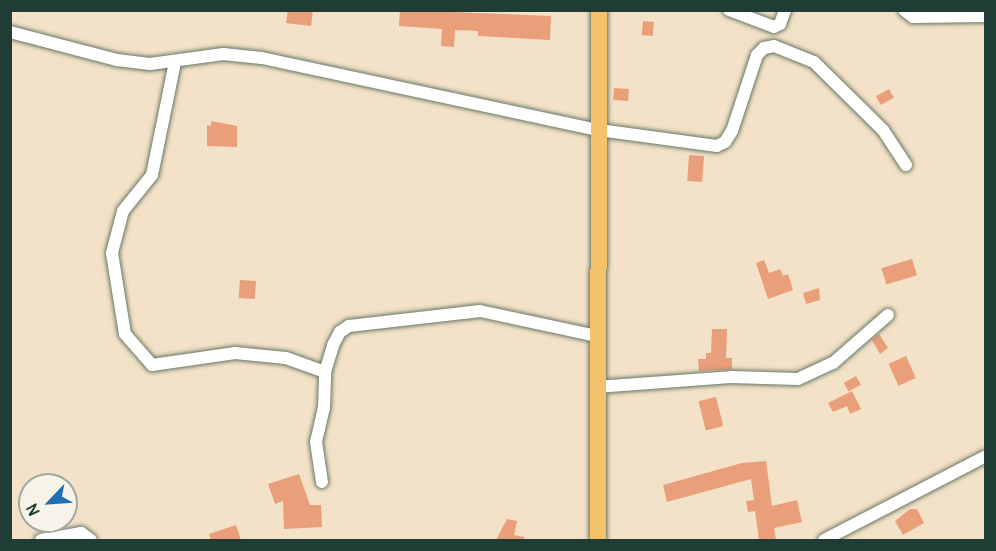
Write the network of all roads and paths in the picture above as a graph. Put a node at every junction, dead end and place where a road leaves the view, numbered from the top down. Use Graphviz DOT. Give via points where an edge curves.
graph roads {
  1 [pos="599,10"];
  2 [pos="729,10"];
  3 [pos="785,10"];
  4 [pos="904,10"];
  5 [pos="986,16"];
  6 [pos="10,32"];
  7 [pos="175,62"];
  8 [pos="598,130"];
  9 [pos="906,165"];
  10 [pos="888,315"];
  11 [pos="597,336"];
  12 [pos="325,372"];
  13 [pos="596,387"];
  14 [pos="986,456"];
  15 [pos="322,482"];
  16 [pos="41,540"];
  17 [pos="91,540"];
  18 [pos="598,540"];
  19 [pos="824,540"];
  1 -- 8 [label="main road"];
  2 -- 3 [label="street" via="774,27 780,24"];
  4 -- 5 [label="street" via="912,17"];
  6 -- 7 [label="street" via="117,60"];
  7 -- 8 [label="street" via="223,54 262,57"];
  7 -- 12 [label="street" via="152,175 123,211 112,253 125,334 152,365 235,353 286,358"];
  8 -- 9 [label="street" via="717,146 725,142 757,55 774,46 814,62 883,130"];
  8 -- 11 [label="main road"];
  10 -- 13 [label="street" via="833,363 798,379 731,377"];
  11 -- 12 [label="street" via="480,311 374,321 340,332"];
  11 -- 13 [label="main road"];
  12 -- 15 [label="street" via="324,408 316,442"];
  13 -- 18 [label="main road"];
  14 -- 19 [label="street"];
  16 -- 17 [label="street" via="81,532"];
}
